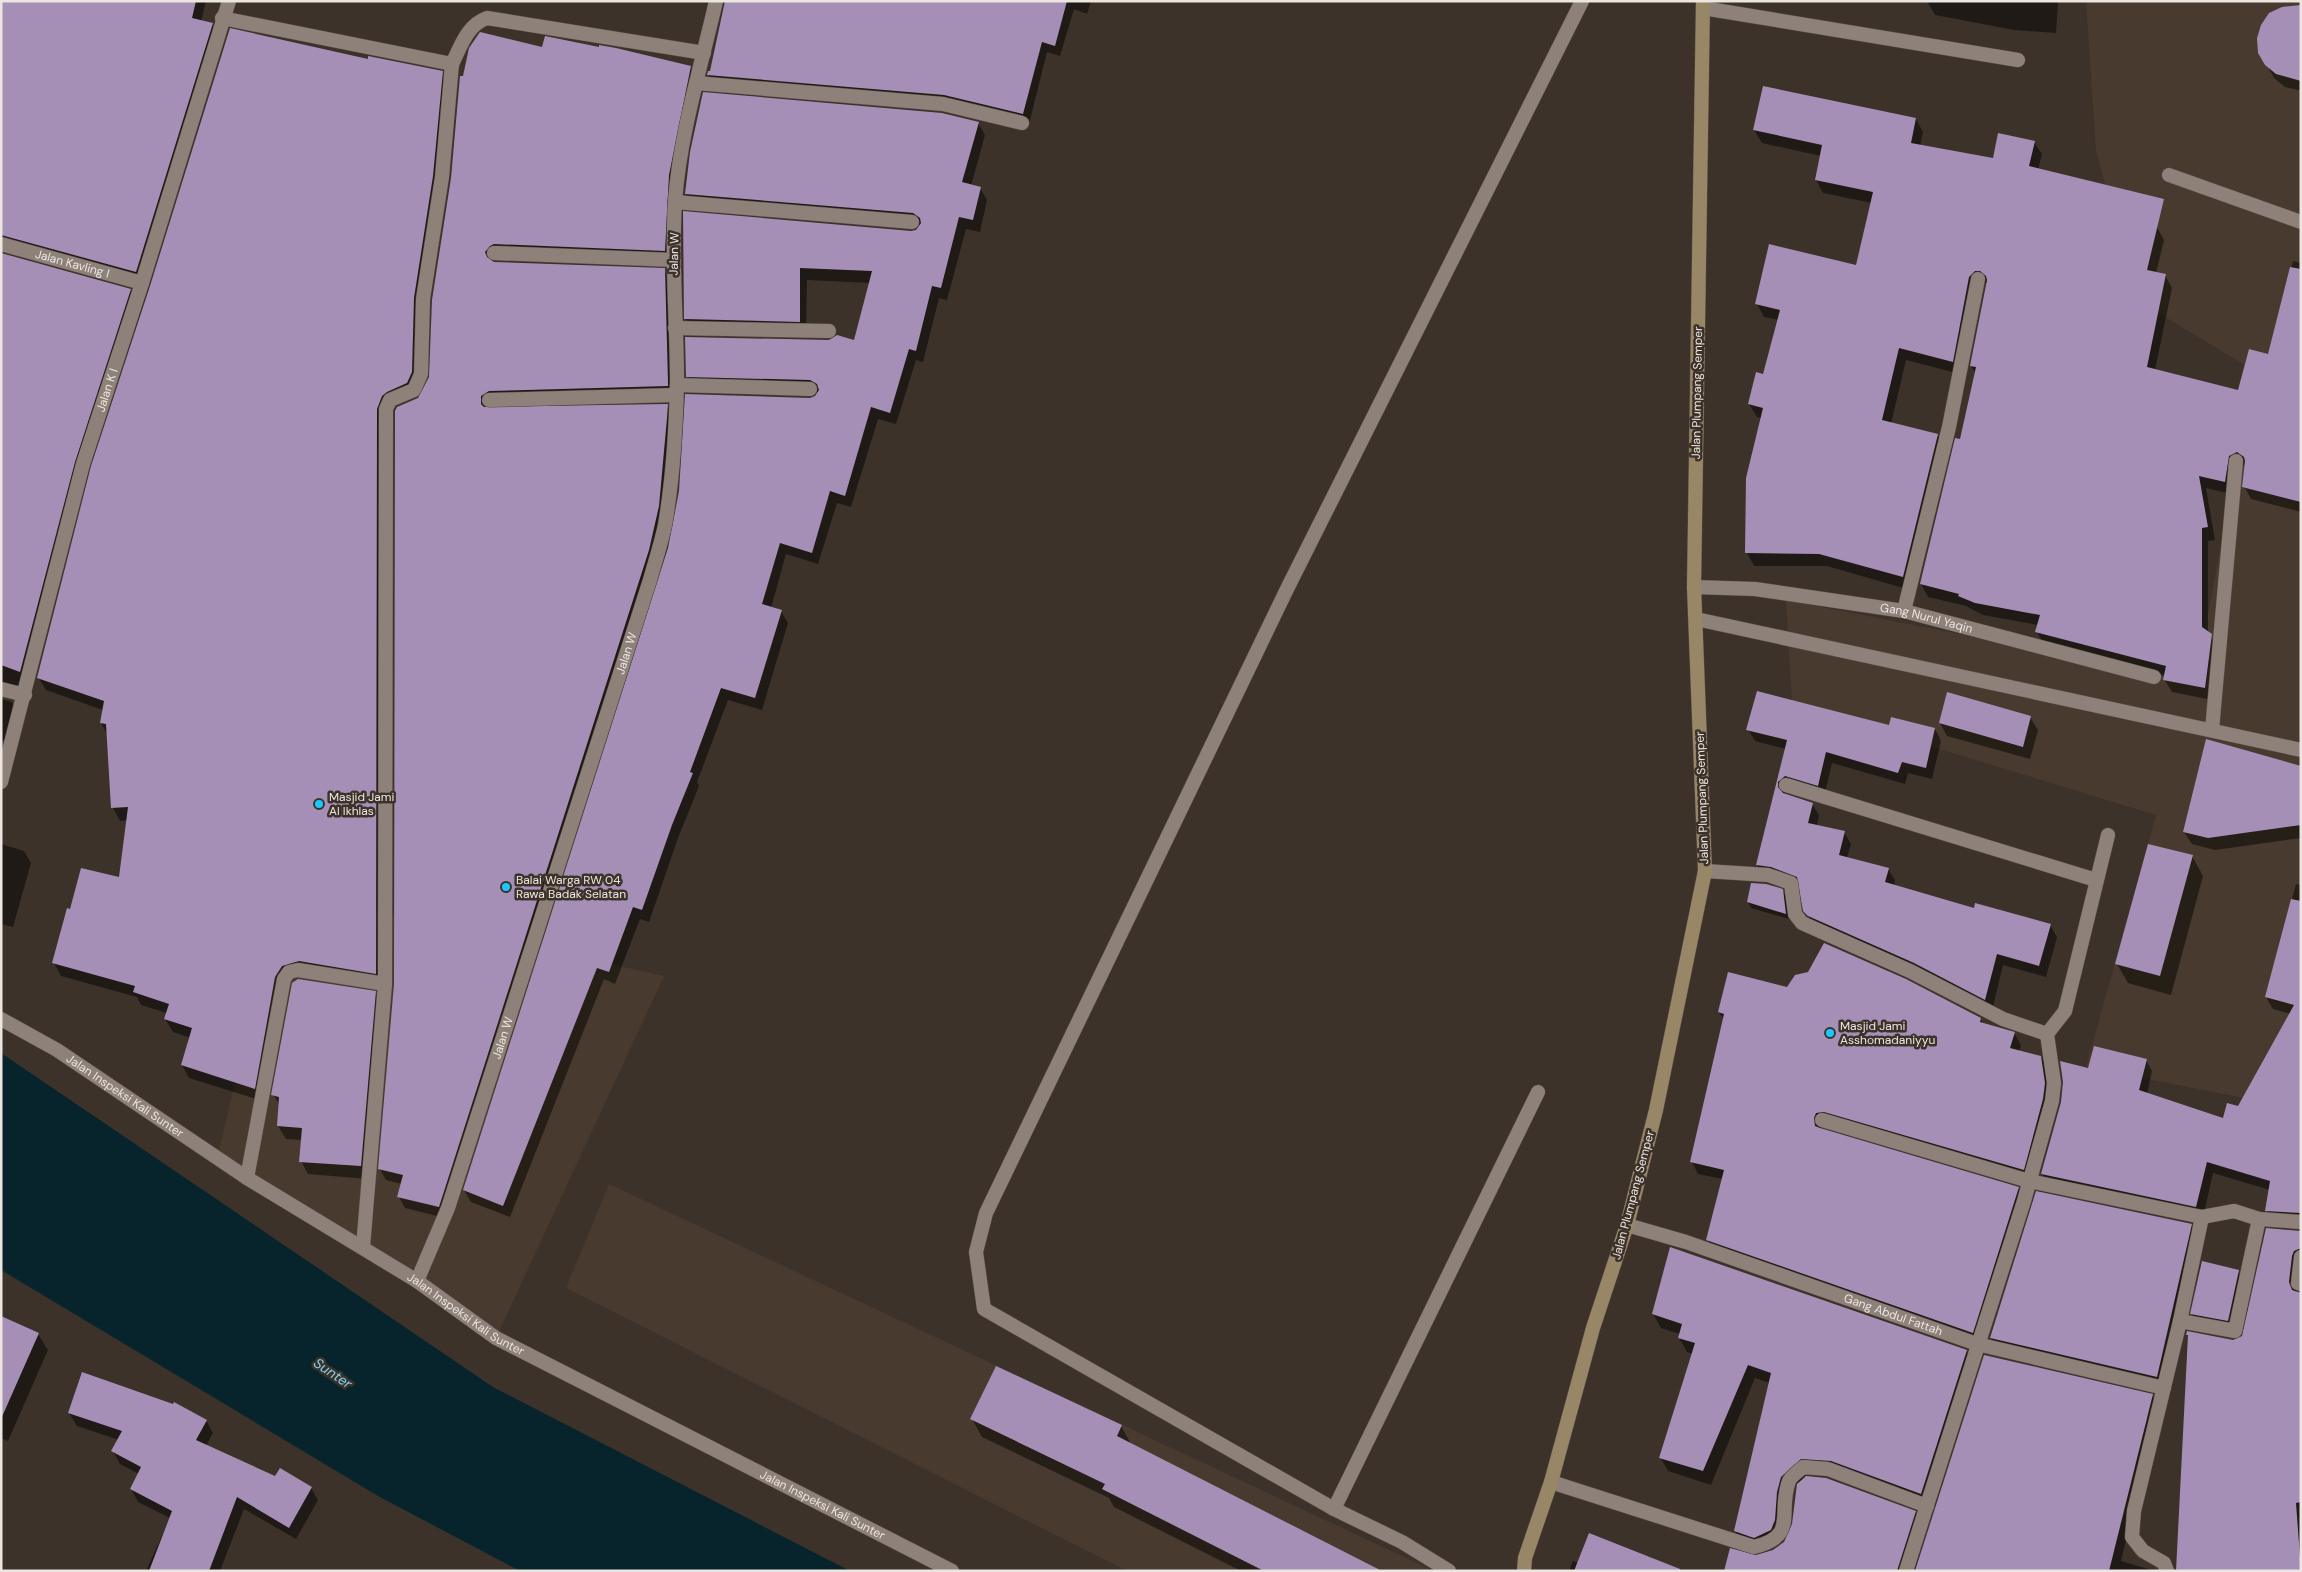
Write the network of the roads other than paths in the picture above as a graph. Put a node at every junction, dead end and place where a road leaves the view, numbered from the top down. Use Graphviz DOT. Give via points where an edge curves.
graph roads {
  1 [pos="229,1"];
  2 [pos="716,1"];
  3 [pos="1582,1"];
  4 [pos="1703,5"];
  5 [pos="222,18"];
  6 [pos="704,54"];
  7 [pos="2018,60"];
  8 [pos="452,64"];
  9 [pos="696,83"];
  10 [pos="1022,123"];
  11 [pos="2169,174"];
  12 [pos="675,202"];
  13 [pos="912,222"];
  14 [pos="2301,222"];
  15 [pos="1,244"];
  16 [pos="494,253"];
  17 [pos="674,260"];
  18 [pos="1978,279"];
  19 [pos="142,282"];
  20 [pos="675,328"];
  21 [pos="829,331"];
  22 [pos="810,388"];
  23 [pos="676,390"];
  24 [pos="488,400"];
  25 [pos="2236,460"];
  26 [pos="1694,587"];
  27 [pos="1904,611"];
  28 [pos="1696,618"];
  29 [pos="2154,677"];
  30 [pos="1,689"];
  31 [pos="25,695"];
  32 [pos="2212,730"];
  33 [pos="2301,750"];
  34 [pos="1,782"];
  35 [pos="1786,785"];
  36 [pos="2108,835"];
  37 [pos="1705,871"];
  38 [pos="2096,880"];
  39 [pos="385,984"];
  40 [pos="1,1019"];
  41 [pos="2047,1034"];
  42 [pos="1538,1092"];
  43 [pos="1822,1120"];
  44 [pos="246,1178"];
  45 [pos="2029,1181"];
  46 [pos="2202,1217"];
  47 [pos="2259,1219"];
  48 [pos="2301,1222"];
  49 [pos="1627,1225"];
  50 [pos="363,1247"];
  51 [pos="2301,1257"];
  52 [pos="417,1281"];
  53 [pos="2301,1284"];
  54 [pos="2180,1321"];
  55 [pos="1977,1344"];
  56 [pos="2164,1388"];
  57 [pos="1550,1482"];
  58 [pos="1927,1506"];
  59 [pos="1334,1509"];
  60 [pos="952,1571"];
  61 [pos="1449,1571"];
  62 [pos="1524,1571"];
  63 [pos="1906,1571"];
  64 [pos="2167,1571"];
  1 -- 5 [label="street, Jalan K I"];
  2 -- 6 [label="street, Jalan W"];
  3 -- 59 [label="street" via="1274,615 986,1213 976,1252 984,1309"];
  4 -- 7 [label="street"];
  4 -- 26 [label="main road, Jalan Plumpang Semper"];
  5 -- 8 [label="street"];
  5 -- 19 [label="street, Jalan K I"];
  6 -- 8 [label="street" via="487,18 471,27"];
  6 -- 9 [label="street, Jalan W"];
  8 -- 39 [label="street" via="442,177 423,298 421,374 414,390 390,400 386,409"];
  9 -- 10 [label="street" via="944,104"];
  9 -- 12 [label="street, Jalan W"];
  11 -- 14 [label="street"];
  12 -- 13 [label="street"];
  12 -- 17 [label="street, Jalan W"];
  15 -- 19 [label="street, Jalan Kavling I"];
  16 -- 17 [label="street"];
  17 -- 20 [label="street, Jalan W"];
  18 -- 27 [label="street" via="1950,426"];
  19 -- 31 [label="street, Jalan K I" via="83,464"];
  20 -- 21 [label="street"];
  20 -- 23 [label="street, Jalan W"];
  22 -- 23 [label="street"];
  23 -- 24 [label="street"];
  23 -- 52 [label="street, Jalan W" via="673,466 664,527 650,580 448,1208"];
  25 -- 32 [label="street"];
  26 -- 27 [label="street, Gang Nurul Yaqin" via="1755,589"];
  26 -- 28 [label="main road, Jalan Plumpang Semper"];
  27 -- 29 [label="street, Gang Nurul Yaqin"];
  28 -- 32 [label="street"];
  28 -- 37 [label="main road, Jalan Plumpang Semper"];
  30 -- 31 [label="street"];
  31 -- 34 [label="street, Jalan K I"];
  32 -- 33 [label="street"];
  35 -- 38 [label="street"];
  36 -- 38 [label="street"];
  37 -- 41 [label="street" via="1768,875 1791,883 1795,914 1802,922 1910,971 2003,1019"];
  37 -- 49 [label="main road, Jalan Plumpang Semper" via="1656,1110"];
  38 -- 41 [label="street" via="2065,1011"];
  39 -- 44 [label="street" via="298,970 289,972 284,979"];
  39 -- 50 [label="street"];
  40 -- 44 [label="street, Jalan Inspeksi Kali Sunter" via="57,1050"];
  41 -- 45 [label="street" via="2054,1083 2052,1101"];
  42 -- 59 [label="street"];
  43 -- 45 [label="street"];
  44 -- 50 [label="street, Jalan Inspeksi Kali Sunter"];
  45 -- 46 [label="street"];
  45 -- 55 [label="street"];
  46 -- 47 [label="street" via="2234,1211"];
  46 -- 54 [label="street"];
  47 -- 48 [label="street"];
  47 -- 54 [label="street" via="2235,1331"];
  49 -- 55 [label="street, Gang Abdul Fattah" via="1686,1242"];
  49 -- 57 [label="main road, Jalan Plumpang Semper" via="1593,1328"];
  50 -- 52 [label="street, Jalan Inspeksi Kali Sunter"];
  51 -- 53 [label="street" via="2298,1283"];
  52 -- 60 [label="street, Jalan Inspeksi Kali Sunter" via="496,1338"];
  54 -- 56 [label="street"];
  55 -- 56 [label="street, Gang Abdul Fattah"];
  55 -- 58 [label="street"];
  56 -- 64 [label="street" via="2134,1511 2132,1537 2143,1551 2164,1563"];
  57 -- 58 [label="street" via="1754,1547 1772,1542 1782,1531 1789,1480 1803,1467 1828,1469"];
  57 -- 62 [label="main road, Jalan Plumpang Semper" via="1525,1558"];
  58 -- 63 [label="street"];
  59 -- 61 [label="street" via="1402,1542"];
}
